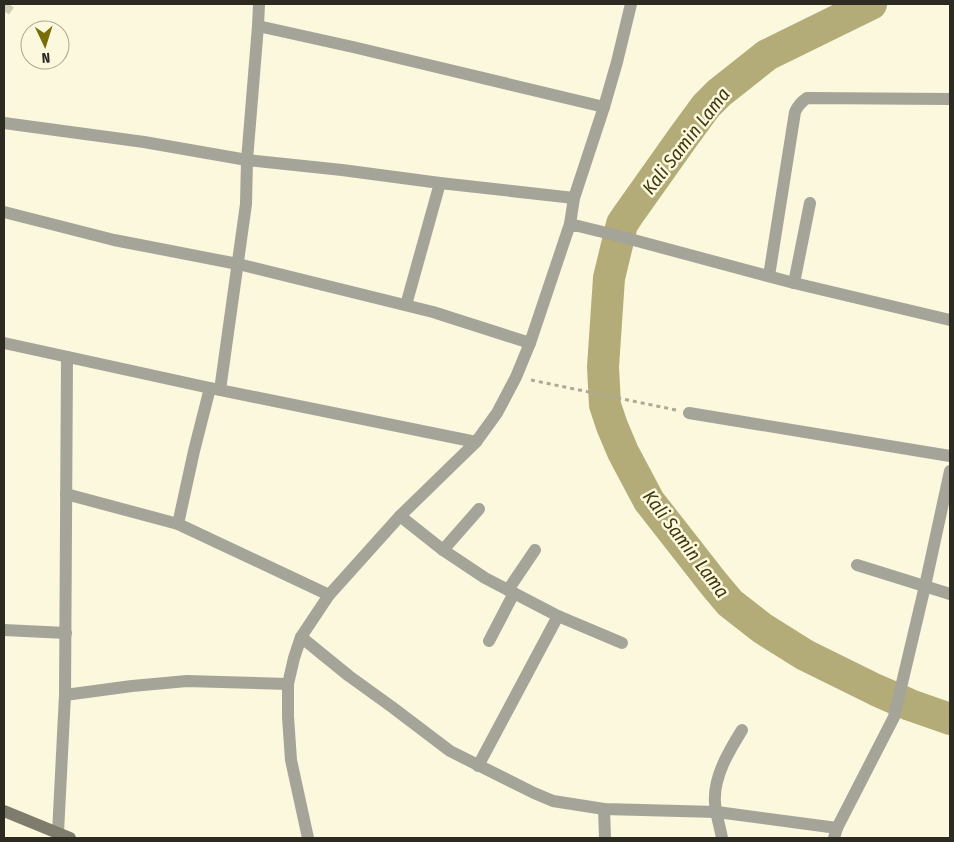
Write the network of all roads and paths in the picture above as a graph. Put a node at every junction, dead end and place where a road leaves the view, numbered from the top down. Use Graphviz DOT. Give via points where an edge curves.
graph roads {
  1 [pos="259,4"];
  2 [pos="631,4"];
  3 [pos="258,26"];
  4 [pos="950,98"];
  5 [pos="604,107"];
  6 [pos="4,123"];
  7 [pos="248,160"];
  8 [pos="440,183"];
  9 [pos="574,198"];
  10 [pos="810,203"];
  11 [pos="4,212"];
  12 [pos="570,224"];
  13 [pos="238,264"];
  14 [pos="769,276"];
  15 [pos="794,283"];
  16 [pos="406,305"];
  17 [pos="950,320"];
  18 [pos="4,343"];
  19 [pos="530,343"];
  20 [pos="67,356"];
  21 [pos="516,377"];
  22 [pos="215,389"];
  23 [pos="689,412"];
  24 [pos="476,442"];
  25 [pos="950,456"];
  26 [pos="950,471"];
  27 [pos="66,494"];
  28 [pos="479,509"];
  29 [pos="400,516"];
  30 [pos="178,524"];
  31 [pos="443,550"];
  32 [pos="535,550"];
  33 [pos="857,565"];
  34 [pos="925,586"];
  35 [pos="511,591"];
  36 [pos="950,594"];
  37 [pos="329,595"];
  38 [pos="558,616"];
  39 [pos="4,630"];
  40 [pos="66,633"];
  41 [pos="301,637"];
  42 [pos="489,641"];
  43 [pos="622,644"];
  44 [pos="288,684"];
  45 [pos="65,695"];
  46 [pos="742,730"];
  47 [pos="478,766"];
  48 [pos="604,809"];
  49 [pos="4,811"];
  50 [pos="717,812"];
  51 [pos="58,833"];
  52 [pos="836,833"];
  53 [pos="70,838"];
  54 [pos="308,838"];
  55 [pos="605,838"];
  56 [pos="722,838"];
  1 -- 3 [label="street"];
  2 -- 5 [label="street"];
  3 -- 5 [label="street"];
  3 -- 7 [label="street"];
  4 -- 14 [label="street" via="807,98 802,101 795,112"];
  5 -- 9 [label="street"];
  6 -- 7 [label="street"];
  7 -- 8 [label="street"];
  7 -- 13 [label="street"];
  8 -- 9 [label="street"];
  8 -- 16 [label="street"];
  9 -- 12 [label="street"];
  10 -- 15 [label="street"];
  11 -- 13 [label="street" via="114,240"];
  12 -- 14 [label="street"];
  12 -- 19 [label="street"];
  13 -- 16 [label="street"];
  13 -- 22 [label="street"];
  14 -- 15 [label="street"];
  15 -- 17 [label="street"];
  16 -- 19 [label="street"];
  18 -- 20 [label="street"];
  19 -- 21 [label="street"];
  20 -- 22 [label="street"];
  20 -- 27 [label="street"];
  21 -- 23 [label="path"];
  21 -- 24 [label="street" via="497,413"];
  22 -- 24 [label="street"];
  22 -- 30 [label="street" via="194,451"];
  23 -- 25 [label="street"];
  24 -- 29 [label="street"];
  26 -- 34 [label="street"];
  27 -- 30 [label="street"];
  27 -- 40 [label="street"];
  28 -- 31 [label="street"];
  29 -- 31 [label="street"];
  29 -- 37 [label="street"];
  30 -- 37 [label="street"];
  31 -- 35 [label="street"];
  32 -- 35 [label="street"];
  33 -- 34 [label="street"];
  34 -- 36 [label="street"];
  34 -- 52 [label="street" via="894,716"];
  35 -- 38 [label="street"];
  35 -- 42 [label="street"];
  37 -- 41 [label="street"];
  38 -- 43 [label="street"];
  38 -- 47 [label="street"];
  39 -- 40 [label="street"];
  40 -- 45 [label="street"];
  41 -- 44 [label="street"];
  41 -- 47 [label="street" via="450,751"];
  44 -- 45 [label="street" via="187,681"];
  44 -- 54 [label="street" via="291,760"];
  45 -- 51 [label="street"];
  46 -- 50 [label="street" via="720,774 715,803"];
  47 -- 48 [label="street" via="553,801"];
  48 -- 50 [label="street"];
  48 -- 55 [label="street"];
  49 -- 51 [label="street"];
  50 -- 52 [label="street"];
  50 -- 56 [label="street"];
  51 -- 53 [label="street"];
}
